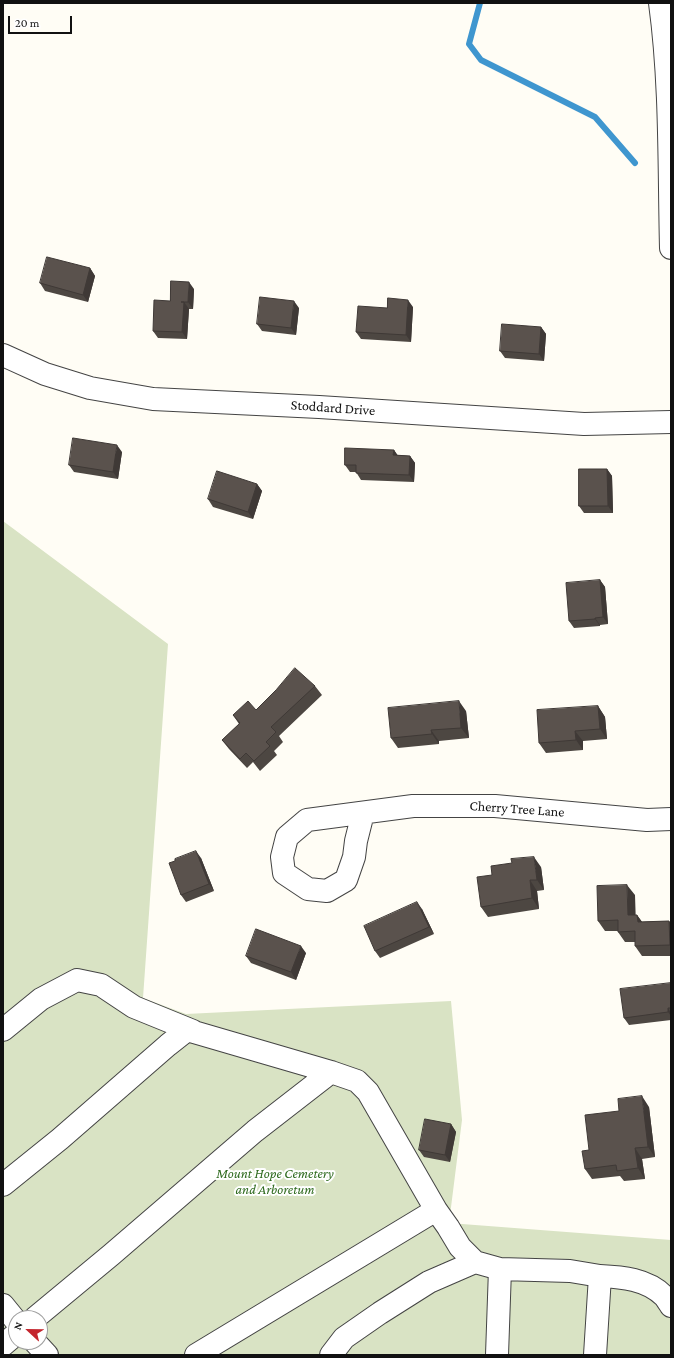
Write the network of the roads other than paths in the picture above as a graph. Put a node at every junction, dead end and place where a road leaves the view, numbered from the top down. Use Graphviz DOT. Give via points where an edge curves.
graph roads {
  1 [pos="664,15"];
  2 [pos="671,248"];
  3 [pos="3,355"];
  4 [pos="671,422"];
  5 [pos="363,813"];
  6 [pos="671,819"];
  7 [pos="3,1030"];
  8 [pos="193,1031"];
  9 [pos="331,1072"];
  10 [pos="3,1185"];
  11 [pos="436,1210"];
  12 [pos="475,1262"];
  13 [pos="500,1269"];
  14 [pos="600,1276"];
  15 [pos="671,1306"];
  16 [pos="45,1310"];
  17 [pos="196,1355"];
  18 [pos="331,1355"];
  19 [pos="497,1355"];
  20 [pos="595,1355"];
  1 -- 2 [label="street"];
  3 -- 4 [label="street, Stoddard Drive" via="45,374 90,388 153,399 319,406 584,424"];
  5 -- 6 [label="street, Cherry Tree Lane" via="413,806 495,806 647,820"];
  7 -- 8 [label="street" via="41,999 77,980 101,984 134,1007"];
  8 -- 9 [label="street"];
  8 -- 10 [label="street" via="187,1030 168,1045"];
  9 -- 11 [label="street" via="357,1081 368,1092"];
  9 -- 16 [label="street" via="255,1131"];
  11 -- 12 [label="street" via="460,1247"];
  11 -- 17 [label="street"];
  12 -- 13 [label="street"];
  12 -- 18 [label="street" via="429,1282 380,1312 344,1338"];
  13 -- 14 [label="street" via="570,1271"];
  13 -- 19 [label="street"];
  14 -- 15 [label="street" via="624,1277 647,1285 664,1296"];
  14 -- 20 [label="street"];
}
